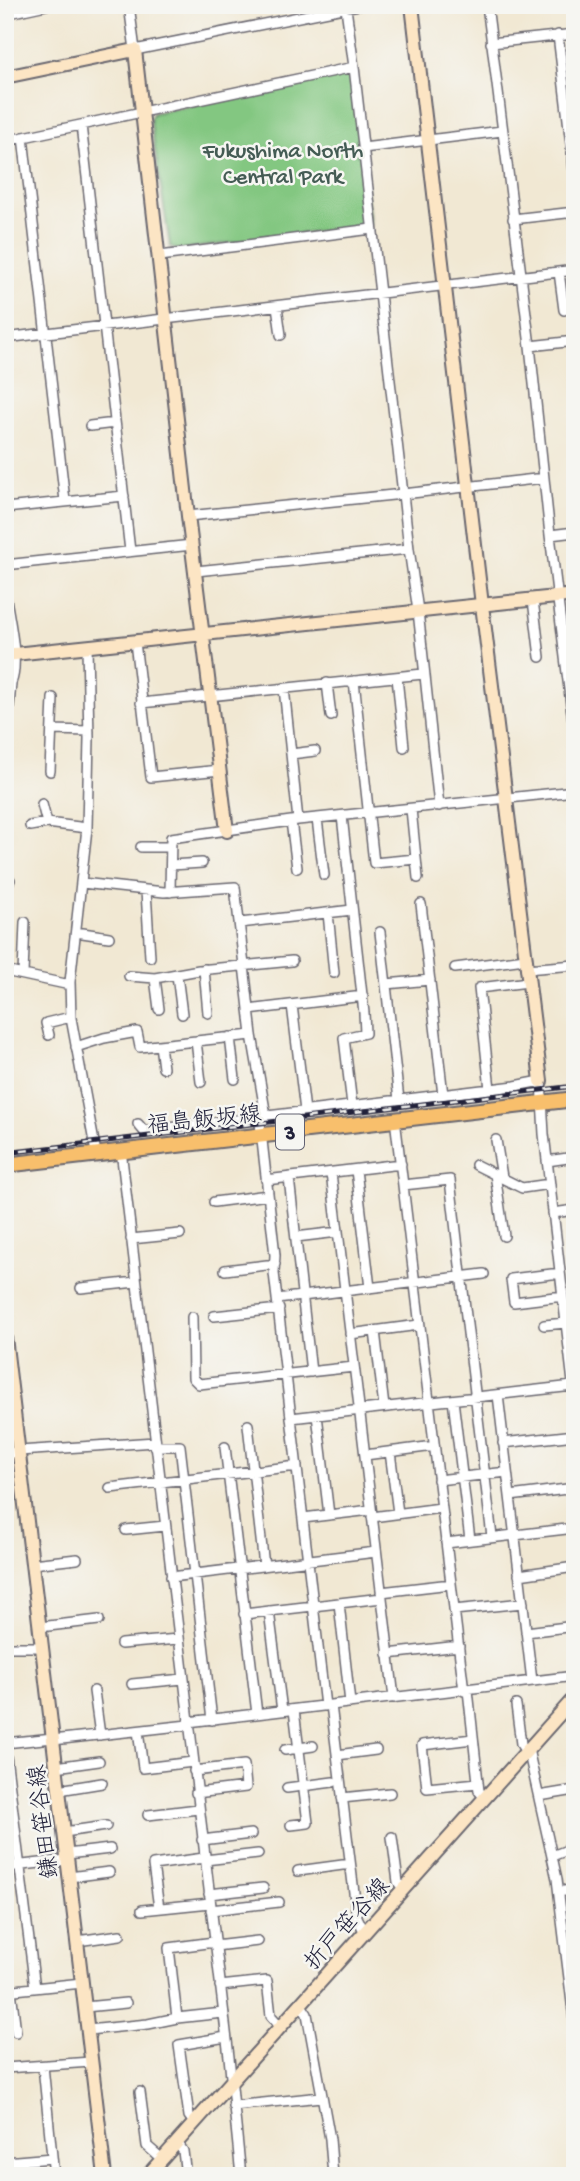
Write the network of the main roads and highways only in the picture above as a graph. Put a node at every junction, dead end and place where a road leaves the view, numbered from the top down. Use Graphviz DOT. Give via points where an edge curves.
graph roads {
  1 [pos="575,1099"];
  2 [pos="5,1164"];
  1 -- 2 [label="main road, 福島飯坂線 / 3"];
}
